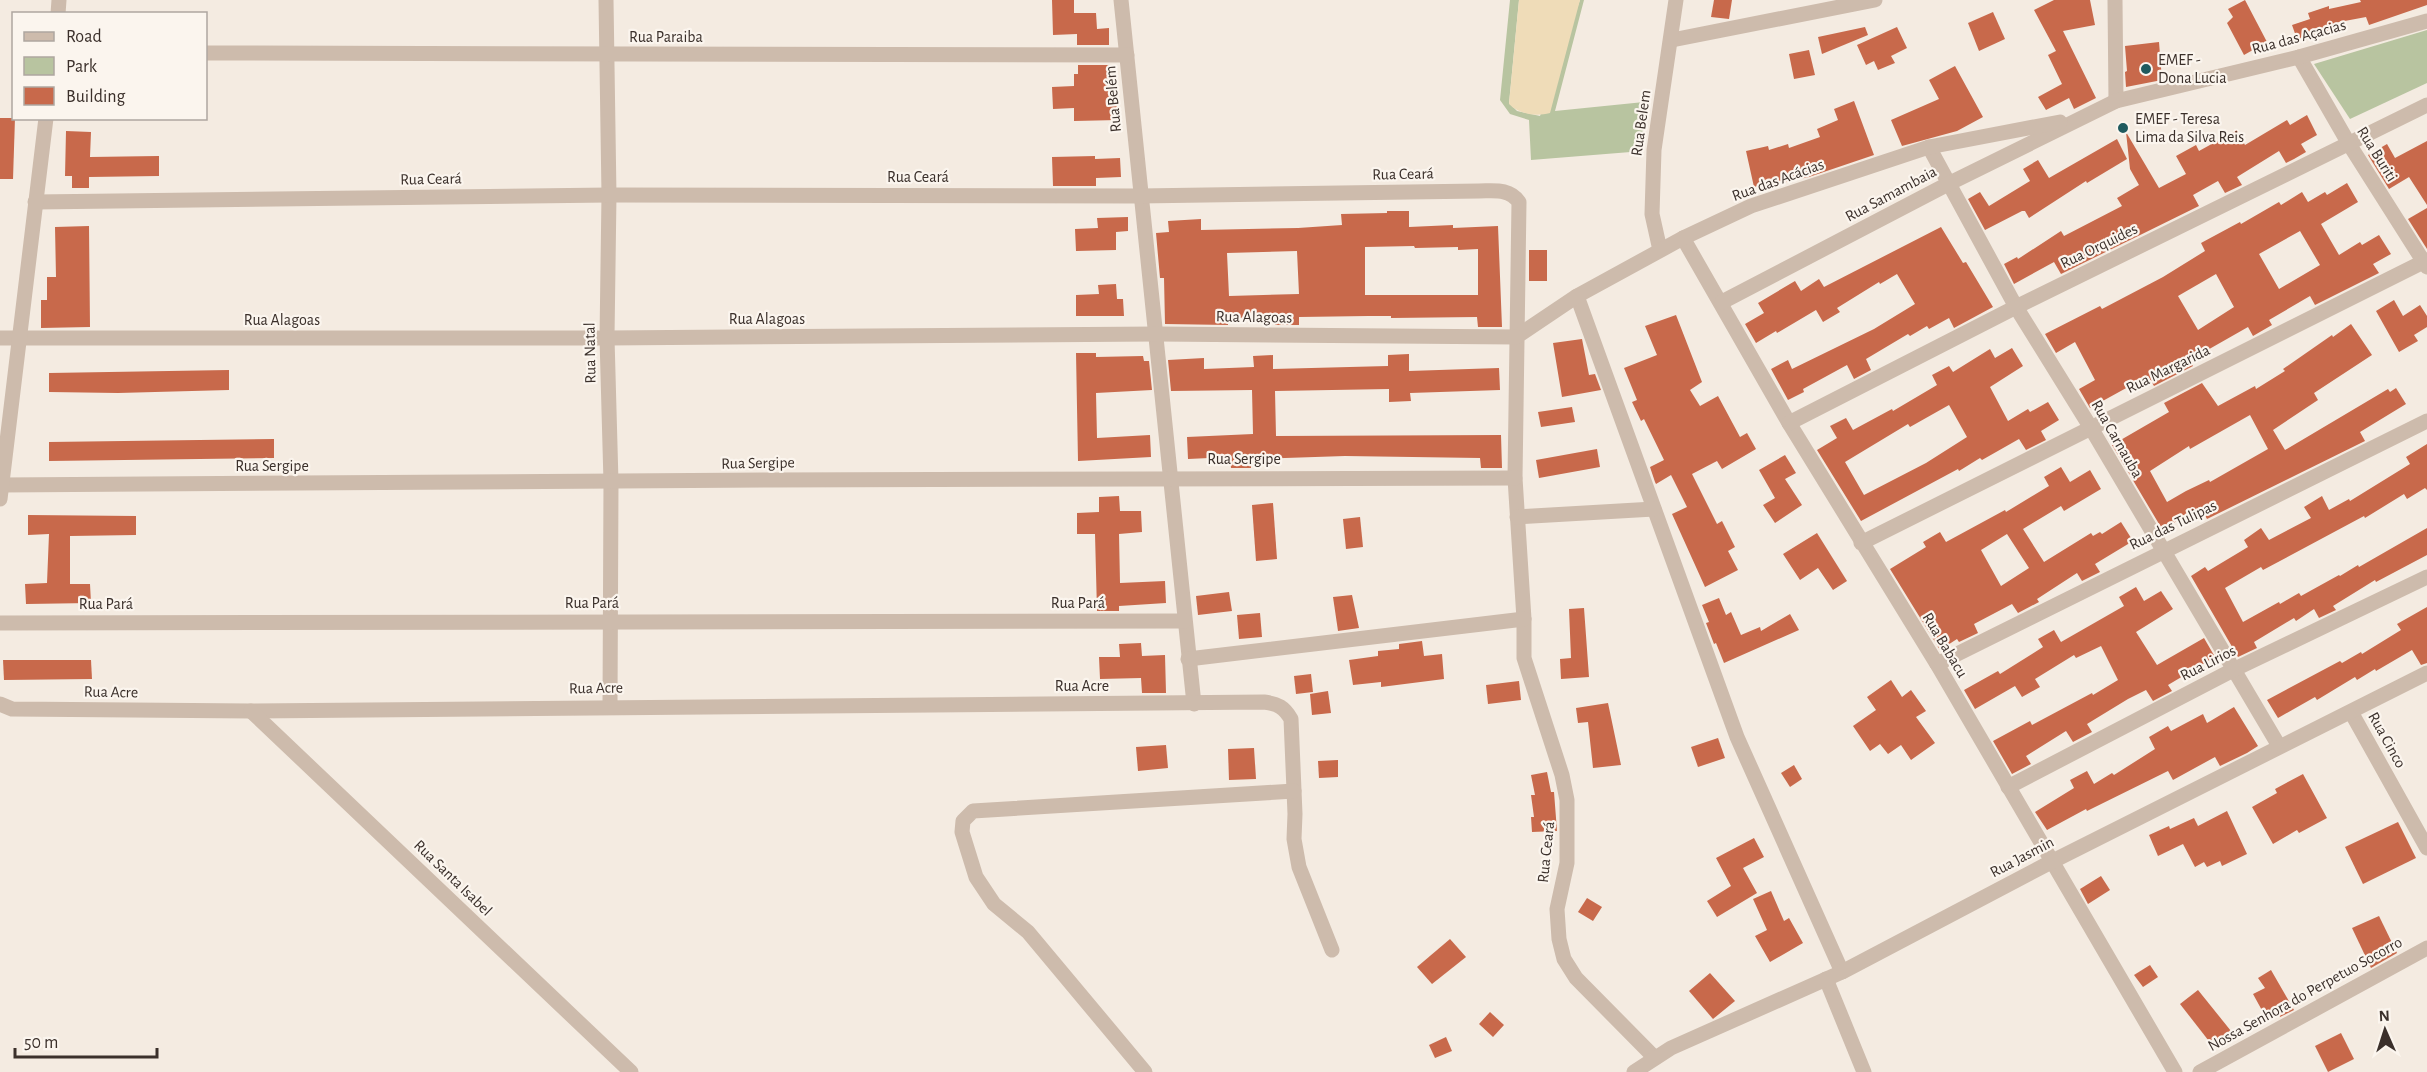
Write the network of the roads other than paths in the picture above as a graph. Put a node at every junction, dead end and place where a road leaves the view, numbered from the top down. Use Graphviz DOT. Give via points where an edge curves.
graph roads {
  1 [pos="606,0"];
  2 [pos="1121,0"];
  3 [pos="1676,0"];
  4 [pos="1875,0"];
  5 [pos="2115,0"];
  6 [pos="2427,21"];
  7 [pos="1672,40"];
  8 [pos="207,53"];
  9 [pos="607,55"];
  10 [pos="1127,55"];
  11 [pos="2300,57"];
  12 [pos="2116,101"];
  13 [pos="2427,105"];
  14 [pos="2077,118"];
  15 [pos="46,120"];
  16 [pos="2349,144"];
  17 [pos="1929,147"];
  18 [pos="1948,184"];
  19 [pos="609,195"];
  20 [pos="1140,196"];
  21 [pos="35,202"];
  22 [pos="1683,238"];
  23 [pos="1660,250"];
  24 [pos="2426,263"];
  25 [pos="1577,296"];
  26 [pos="1722,302"];
  27 [pos="2016,307"];
  28 [pos="1157,334"];
  29 [pos="1516,337"];
  30 [pos="0,338"];
  31 [pos="19,338"];
  32 [pos="607,338"];
  33 [pos="2427,421"];
  34 [pos="1789,423"];
  35 [pos="2091,428"];
  36 [pos="1171,477"];
  37 [pos="1515,478"];
  38 [pos="611,482"];
  39 [pos="1,492"];
  40 [pos="1654,509"];
  41 [pos="1517,517"];
  42 [pos="1861,543"];
  43 [pos="2162,551"];
  44 [pos="2427,577"];
  45 [pos="610,620"];
  46 [pos="1524,620"];
  47 [pos="1184,621"];
  48 [pos="0,623"];
  49 [pos="1188,659"];
  50 [pos="1937,664"];
  51 [pos="2233,670"];
  52 [pos="2427,673"];
  53 [pos="0,704"];
  54 [pos="1194,704"];
  55 [pos="610,706"];
  56 [pos="251,711"];
  57 [pos="2351,712"];
  58 [pos="2279,746"];
  59 [pos="2008,787"];
  60 [pos="1294,791"];
  61 [pos="2427,849"];
  62 [pos="2051,862"];
  63 [pos="2427,948"];
  64 [pos="1332,950"];
  65 [pos="1842,972"];
  66 [pos="1826,979"];
  67 [pos="1655,1058"];
  68 [pos="631,1072"];
  69 [pos="1145,1072"];
  70 [pos="1634,1072"];
  71 [pos="1864,1072"];
  72 [pos="2175,1072"];
  73 [pos="2200,1072"];
  1 -- 9 [label="street, Rua Natal"];
  2 -- 10 [label="street, Rua Belém"];
  3 -- 7 [label="street, Rua Belem"];
  4 -- 7 [label="street"];
  5 -- 12 [label="street"];
  6 -- 11 [label="street, Rua das Açacias"];
  7 -- 23 [label="street, Rua Belem" via="1654,150 1652,214"];
  8 -- 9 [label="street, Rua Paraiba"];
  9 -- 10 [label="street, Rua Paraiba"];
  9 -- 19 [label="street, Rua Natal"];
  10 -- 20 [label="street, Rua Belém"];
  11 -- 12 [label="street, Rua das Açacias"];
  11 -- 16 [label="street, Rua Buriti"];
  12 -- 14 [label="street, Rua das Açacias"];
  13 -- 16 [label="street, Rua Orquides"];
  14 -- 17 [label="street, Rua das Acácias"];
  14 -- 18 [label="street, Rua Samambaia"];
  15 -- 21 [label="street"];
  16 -- 24 [label="street, Rua Buriti"];
  16 -- 27 [label="street, Rua Orquides"];
  17 -- 18 [label="street, Rua Carnauba"];
  17 -- 22 [label="street, Rua das Acácias" via="1751,206"];
  18 -- 26 [label="street, Rua Samambaia"];
  18 -- 27 [label="street, Rua Carnauba"];
  19 -- 20 [label="street, Rua Ceará"];
  19 -- 21 [label="street, Rua Ceará"];
  19 -- 32 [label="street, Rua Natal"];
  20 -- 28 [label="street, Rua Belém"];
  20 -- 29 [label="street, Rua Ceará" via="1479,191 1513,194 1519,201"];
  21 -- 31 [label="street"];
  22 -- 23 [label="street, Rua das Acácias"];
  22 -- 26 [label="street, Rua Babacu"];
  23 -- 25 [label="street, Rua das Acácias"];
  24 -- 35 [label="street, Rua Margarida"];
  25 -- 29 [label="street, Rua das Acácias"];
  25 -- 40 [label="street"];
  26 -- 34 [label="street, Rua Babacu"];
  27 -- 34 [label="street, Rua Orquides"];
  27 -- 35 [label="street, Rua Carnauba"];
  28 -- 29 [label="street, Rua Alagoas"];
  28 -- 32 [label="street, Rua Alagoas"];
  28 -- 36 [label="street, Rua Belém"];
  29 -- 37 [label="street, Rua Ceará"];
  30 -- 31 [label="street, Rua Alagoas"];
  31 -- 32 [label="street, Rua Alagoas"];
  31 -- 39 [label="street"];
  32 -- 38 [label="street, Rua Natal"];
  33 -- 43 [label="street, Rua das Tulipas"];
  34 -- 42 [label="street, Rua Babacu"];
  35 -- 42 [label="street, Rua Margarida"];
  35 -- 43 [label="street, Rua Carnauba"];
  36 -- 37 [label="street, Rua Sergipe"];
  36 -- 38 [label="street, Rua Sergipe"];
  36 -- 47 [label="street, Rua Belém"];
  37 -- 41 [label="street, Rua Ceará"];
  38 -- 39 [label="street, Rua Sergipe"];
  38 -- 45 [label="street, Rua Natal"];
  40 -- 41 [label="street"];
  40 -- 65 [label="street" via="1737,737"];
  41 -- 46 [label="street, Rua Ceará"];
  42 -- 50 [label="street, Rua Babacu"];
  43 -- 50 [label="street, Rua das Tulipas"];
  43 -- 51 [label="street, Rua Carnauba"];
  44 -- 51 [label="street, Rua Lirios"];
  45 -- 47 [label="street, Rua Pará"];
  45 -- 48 [label="street, Rua Pará"];
  45 -- 55 [label="street, Rua Natal"];
  46 -- 49 [label="street"];
  46 -- 67 [label="street, Rua Ceará" via="1524,658 1567,800 1567,863 1557,909 1564,959 1576,978"];
  47 -- 49 [label="street, Rua Belém"];
  49 -- 54 [label="street, Rua Belém"];
  50 -- 59 [label="street, Rua Babacu"];
  51 -- 58 [label="street, Rua Carnauba"];
  51 -- 59 [label="street, Rua Lirios"];
  52 -- 57 [label="street, Rua Jasmin"];
  53 -- 56 [label="street, Rua Acre" via="12,709"];
  54 -- 55 [label="street, Rua Acre"];
  54 -- 60 [label="street, Rua Acre" via="1264,702 1285,709 1291,720"];
  55 -- 56 [label="street, Rua Acre"];
  56 -- 68 [label="street, Rua Santa Isabel"];
  57 -- 58 [label="street, Rua Jasmin"];
  57 -- 61 [label="street, Rua Cinco"];
  58 -- 62 [label="street, Rua Jasmin"];
  59 -- 62 [label="street, Rua Babacu"];
  60 -- 64 [label="street, Rua Acre" via="1294,839 1299,867"];
  60 -- 69 [label="street" via="973,811 963,821 962,832 976,877 994,904 1028,932"];
  62 -- 65 [label="street, Rua Jasmin"];
  62 -- 72 [label="street, Rua Babacu"];
  63 -- 73 [label="street, Nossa Senhora do Perpetuo Socorro"];
  65 -- 66 [label="street, Rua Jasmin"];
  66 -- 67 [label="street, Rua Jasmin"];
  66 -- 71 [label="street"];
  67 -- 70 [label="street, Rua Jasmin"];
}
